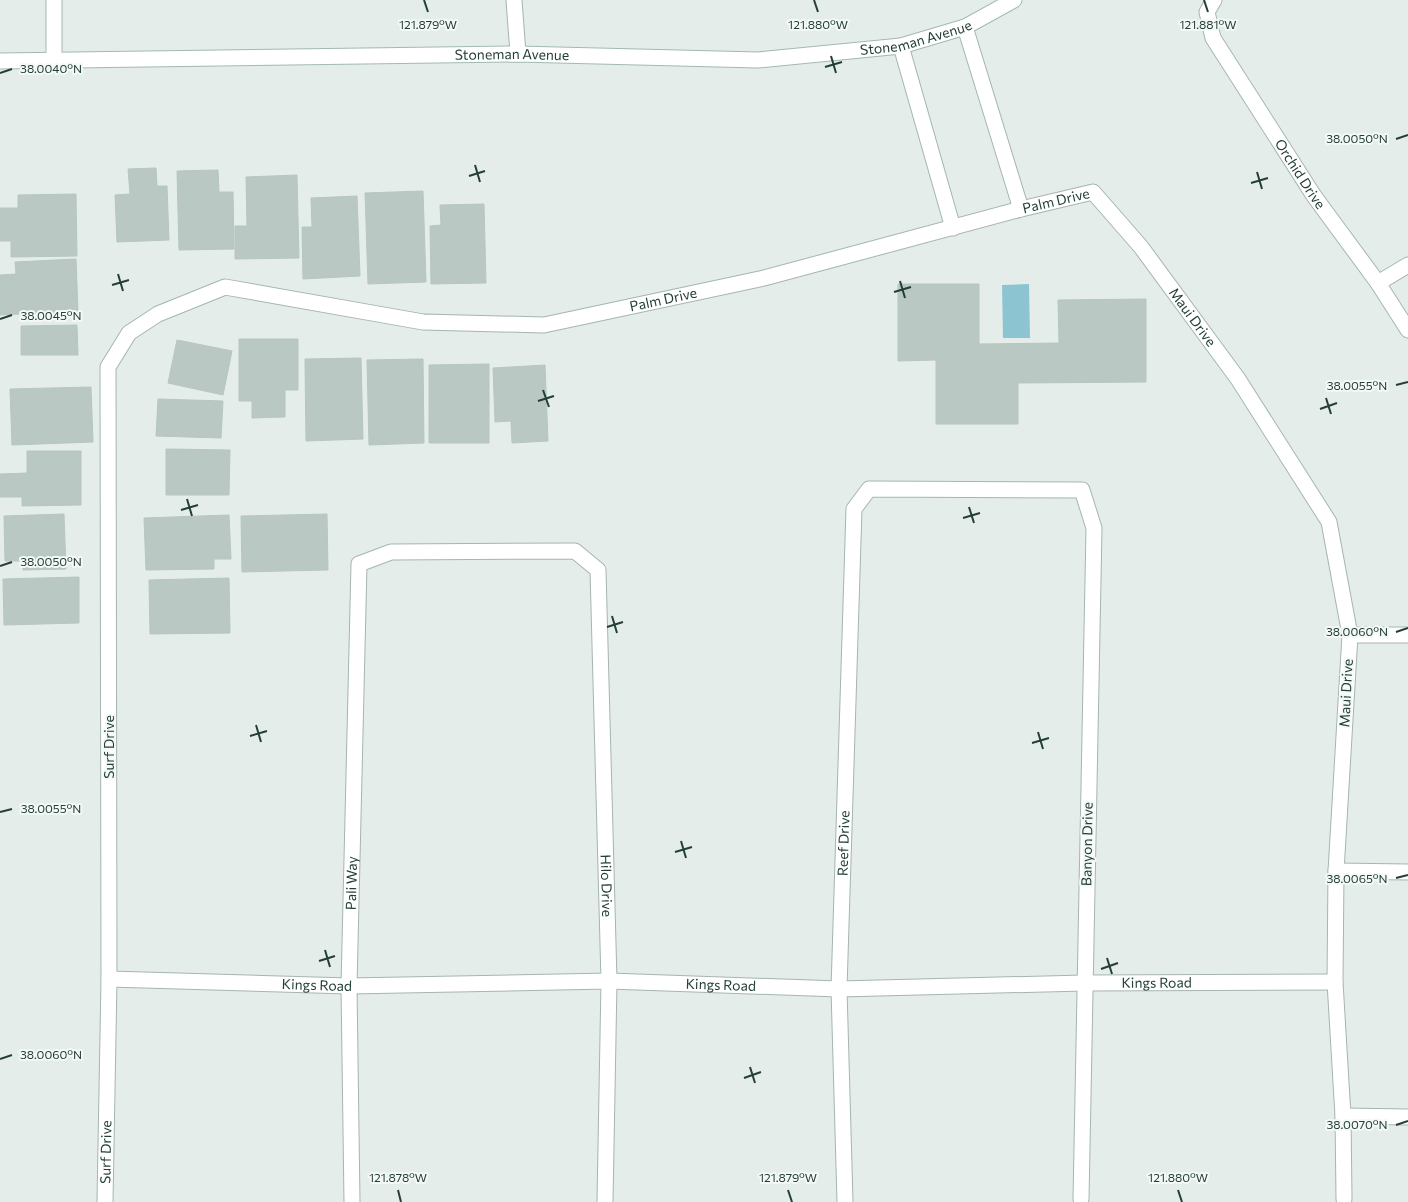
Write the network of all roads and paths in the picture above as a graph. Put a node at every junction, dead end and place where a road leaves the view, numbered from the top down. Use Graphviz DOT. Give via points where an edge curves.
graph roads {
  1 [pos="54,0"];
  2 [pos="514,0"];
  3 [pos="1014,0"];
  4 [pos="1210,6"];
  5 [pos="965,27"];
  6 [pos="901,46"];
  7 [pos="518,54"];
  8 [pos="54,60"];
  9 [pos="0,61"];
  10 [pos="1021,209"];
  11 [pos="953,228"];
  12 [pos="1141,247"];
  13 [pos="1408,265"];
  14 [pos="1378,283"];
  15 [pos="158,314"];
  16 [pos="1408,330"];
  17 [pos="1082,490"];
  18 [pos="598,570"];
  19 [pos="1350,635"];
  20 [pos="1408,635"];
  21 [pos="1336,871"];
  22 [pos="1408,872"];
  23 [pos="109,979"];
  24 [pos="609,981"];
  25 [pos="1335,982"];
  26 [pos="1084,984"];
  27 [pos="349,986"];
  28 [pos="839,989"];
  29 [pos="1343,1116"];
  30 [pos="1408,1117"];
  31 [pos="1081,1199"];
  32 [pos="1344,1199"];
  33 [pos="105,1202"];
  34 [pos="352,1202"];
  35 [pos="605,1202"];
  36 [pos="845,1202"];
  1 -- 8 [label="street"];
  2 -- 7 [label="street"];
  3 -- 5 [label="street, Stoneman Avenue"];
  4 -- 14 [label="street, Orchid Drive" via="1213,38 1314,196"];
  5 -- 6 [label="street, Stoneman Avenue"];
  5 -- 10 [label="street"];
  6 -- 7 [label="street, Stoneman Avenue" via="758,60"];
  6 -- 11 [label="street"];
  7 -- 8 [label="street, Stoneman Avenue"];
  8 -- 9 [label="street, Stoneman Avenue"];
  10 -- 11 [label="street, Palm Drive"];
  10 -- 12 [label="street, Palm Drive" via="1094,192"];
  11 -- 15 [label="street, Palm Drive" via="764,278 544,324 423,322 225,287"];
  12 -- 19 [label="street, Maui Drive" via="1238,379 1329,522"];
  13 -- 14 [label="street"];
  14 -- 16 [label="street, Orchid Drive"];
  15 -- 23 [label="street, Surf Drive" via="129,333 108,367"];
  17 -- 26 [label="street, Banyon Drive" via="1094,528"];
  17 -- 28 [label="street, Reef Drive" via="869,489 854,509"];
  18 -- 24 [label="street, Hilo Drive"];
  18 -- 27 [label="street, Pali Way" via="574,551 391,552 359,564"];
  19 -- 20 [label="street"];
  19 -- 21 [label="street, Maui Drive"];
  21 -- 22 [label="street"];
  21 -- 25 [label="street, Maui Drive"];
  23 -- 27 [label="street, Kings Road"];
  23 -- 33 [label="street, Surf Drive"];
  24 -- 27 [label="street, Kings Road"];
  24 -- 28 [label="street, Kings Road"];
  24 -- 35 [label="street, Hilo Drive"];
  25 -- 26 [label="street, Kings Road"];
  25 -- 29 [label="street, Maui Drive"];
  26 -- 28 [label="street, Kings Road"];
  26 -- 31 [label="street, Banyon Drive"];
  27 -- 34 [label="street, Pali Way"];
  28 -- 36 [label="street, Reef Drive"];
  29 -- 30 [label="street"];
  29 -- 32 [label="street, Maui Drive"];
}
